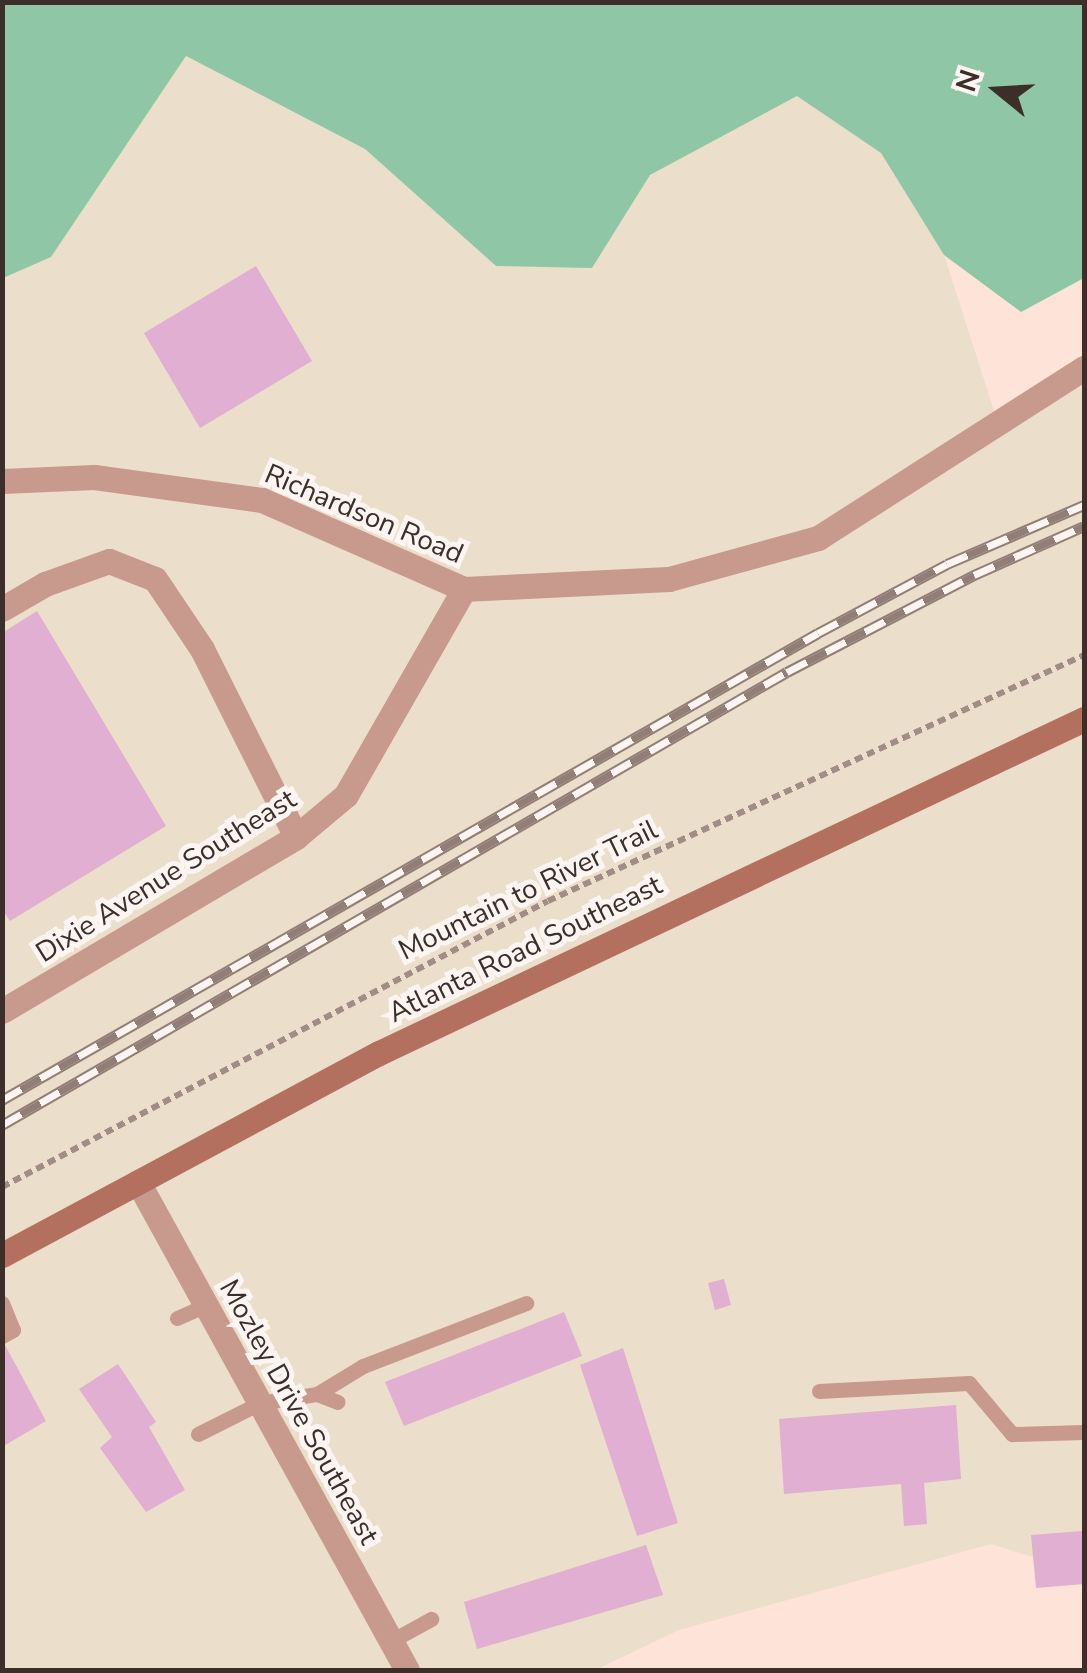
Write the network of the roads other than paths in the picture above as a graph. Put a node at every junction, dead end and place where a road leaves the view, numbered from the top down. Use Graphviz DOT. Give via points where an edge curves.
graph roads {
  1 [pos="1084,368"];
  2 [pos="2,481"];
  3 [pos="464,589"];
  4 [pos="2,608"];
  5 [pos="1084,720"];
  6 [pos="296,837"];
  7 [pos="2,1012"];
  8 [pos="138,1182"];
  9 [pos="2,1255"];
  10 [pos="2,1303"];
  11 [pos="526,1303"];
  12 [pos="206,1305"];
  13 [pos="177,1318"];
  14 [pos="2,1336"];
  15 [pos="818,1392"];
  16 [pos="317,1394"];
  17 [pos="338,1402"];
  18 [pos="260,1404"];
  19 [pos="1084,1432"];
  20 [pos="198,1434"];
  21 [pos="431,1619"];
  22 [pos="391,1641"];
  23 [pos="408,1670"];
  1 -- 3 [label="street" via="818,538 669,579"];
  2 -- 3 [label="street, Richardson Road" via="94,476 262,500"];
  3 -- 6 [label="street, Dixie Avenue Southeast" via="346,796"];
  4 -- 6 [label="street" via="44,584 109,561 155,579 202,648"];
  5 -- 8 [label="main road, Atlanta Road Southeast" via="539,975"];
  6 -- 7 [label="street, Dixie Avenue Southeast"];
  8 -- 9 [label="main road, Atlanta Road Southeast"];
  8 -- 12 [label="street, Mozley Drive Southeast"];
  10 -- 14 [label="lane" via="13,1330"];
  11 -- 16 [label="lane" via="363,1366"];
  12 -- 13 [label="lane"];
  12 -- 18 [label="street, Mozley Drive Southeast"];
  15 -- 19 [label="lane" via="970,1384 1012,1434"];
  16 -- 17 [label="lane"];
  16 -- 18 [label="lane"];
  18 -- 20 [label="lane"];
  18 -- 22 [label="street, Mozley Drive Southeast"];
  21 -- 22 [label="lane"];
  22 -- 23 [label="street, Mozley Drive Southeast"];
}
